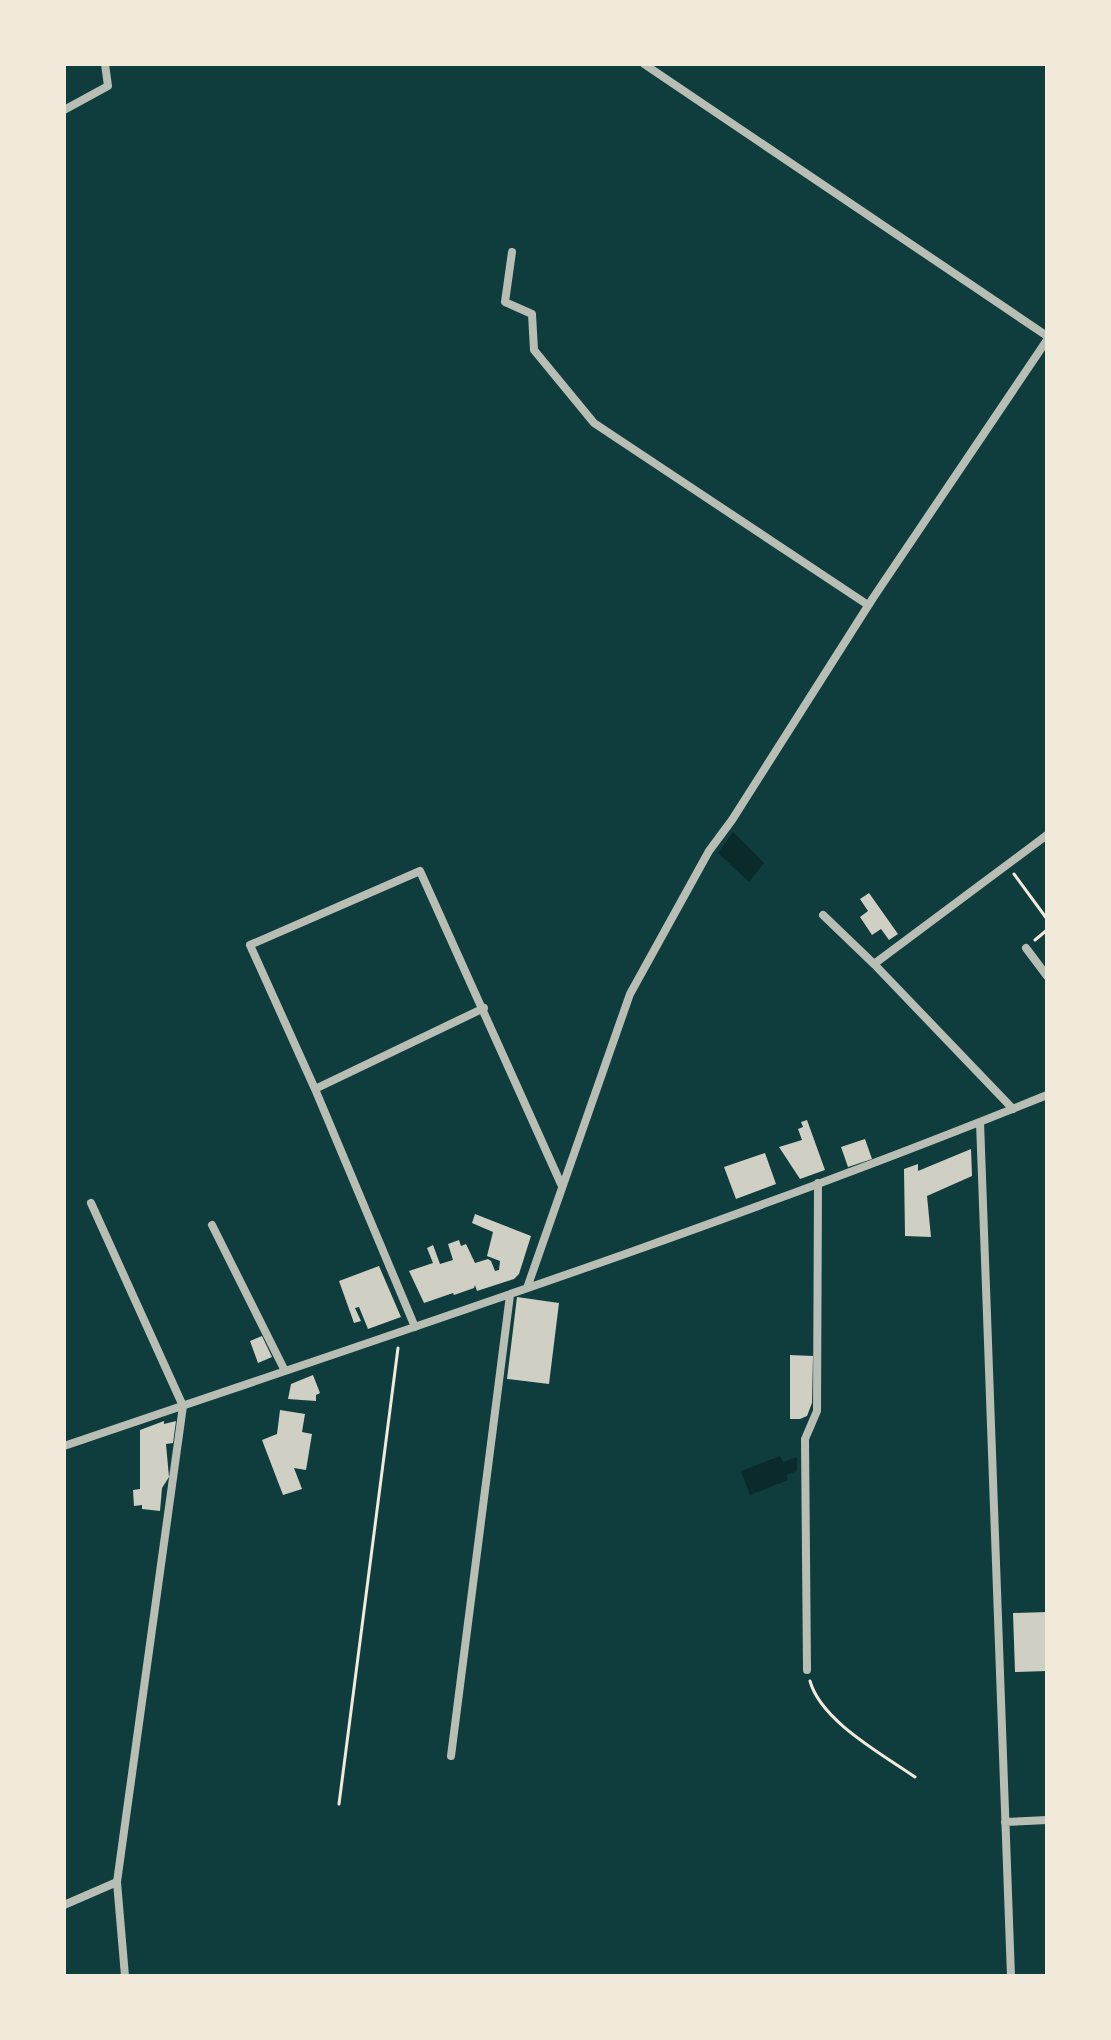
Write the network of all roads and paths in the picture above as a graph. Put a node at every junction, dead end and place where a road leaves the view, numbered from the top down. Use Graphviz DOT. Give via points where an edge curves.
graph roads {
  1 [pos="105,64"];
  2 [pos="644,64"];
  3 [pos="64,110"];
  4 [pos="512,252"];
  5 [pos="1047,338"];
  6 [pos="868,605"];
  7 [pos="1047,835"];
  8 [pos="1007,865"];
  9 [pos="823,915"];
  10 [pos="1047,919"];
  11 [pos="1026,948"];
  12 [pos="874,964"];
  13 [pos="1047,976"];
  14 [pos="484,1008"];
  15 [pos="315,1089"];
  16 [pos="1047,1095"];
  17 [pos="1013,1109"];
  18 [pos="980,1122"];
  19 [pos="818,1183"];
  20 [pos="562,1185"];
  21 [pos="91,1203"];
  22 [pos="212,1225"];
  23 [pos="527,1288"];
  24 [pos="510,1295"];
  25 [pos="415,1327"];
  26 [pos="401,1332"];
  27 [pos="285,1371"];
  28 [pos="183,1406"];
  29 [pos="64,1446"];
  30 [pos="807,1670"];
  31 [pos="451,1756"];
  32 [pos="915,1777"];
  33 [pos="339,1804"];
  34 [pos="1047,1820"];
  35 [pos="1005,1822"];
  36 [pos="117,1882"];
  37 [pos="64,1905"];
  38 [pos="125,1976"];
  39 [pos="1011,1976"];
  1 -- 3 [label="street" via="108,86"];
  2 -- 5 [label="street"];
  4 -- 6 [label="street" via="505,302 532,314 534,350 594,423"];
  5 -- 6 [label="street"];
  6 -- 20 [label="street" via="709,851 630,994"];
  7 -- 8 [label="street"];
  8 -- 10 [label="path"];
  8 -- 12 [label="street"];
  9 -- 12 [label="street"];
  11 -- 13 [label="street"];
  12 -- 17 [label="street"];
  14 -- 15 [label="street"];
  14 -- 15 [label="street" via="420,871 250,945"];
  14 -- 20 [label="street"];
  15 -- 25 [label="street"];
  16 -- 17 [label="street"];
  17 -- 18 [label="street"];
  18 -- 19 [label="street"];
  18 -- 35 [label="street"];
  19 -- 23 [label="street"];
  19 -- 30 [label="street" via="817,1411 805,1439"];
  20 -- 23 [label="street"];
  21 -- 28 [label="street"];
  22 -- 27 [label="street"];
  23 -- 24 [label="street"];
  24 -- 25 [label="street"];
  24 -- 31 [label="street"];
  25 -- 26 [label="street"];
  26 -- 27 [label="street"];
  26 -- 33 [label="path"];
  27 -- 28 [label="street"];
  28 -- 29 [label="street"];
  28 -- 36 [label="street"];
  30 -- 32 [label="path" via="814,1694 835,1719"];
  34 -- 35 [label="street"];
  35 -- 39 [label="street"];
  36 -- 37 [label="street"];
  36 -- 38 [label="street"];
}
